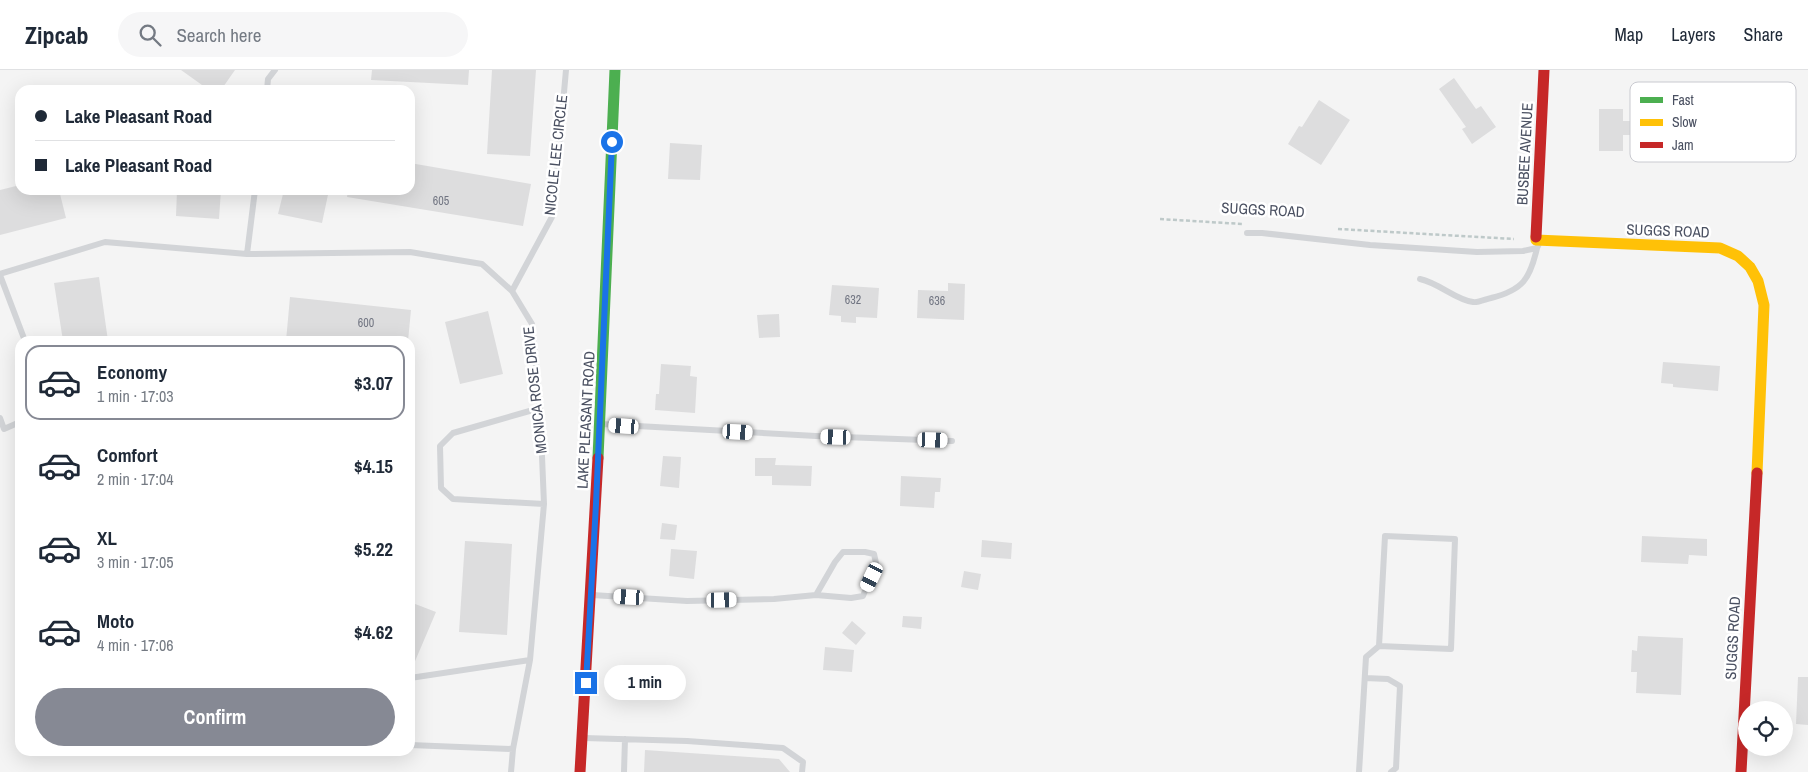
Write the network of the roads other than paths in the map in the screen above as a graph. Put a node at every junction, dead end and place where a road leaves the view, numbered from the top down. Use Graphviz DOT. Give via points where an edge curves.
graph roads {
  1 [pos="275,70"];
  2 [pos="566,70"];
  3 [pos="615,70"];
  4 [pos="1544,70"];
  5 [pos="267,85"];
  6 [pos="253,195"];
  7 [pos="1247,234"];
  8 [pos="1538,243"];
  9 [pos="247,254"];
  10 [pos="0,274"];
  11 [pos="1420,279"];
  12 [pos="512,291"];
  13 [pos="23,336"];
  14 [pos="540,408"];
  15 [pos="0,418"];
  16 [pos="15,424"];
  17 [pos="600,424"];
  18 [pos="952,441"];
  19 [pos="544,504"];
  20 [pos="591,595"];
  21 [pos="816,595"];
  22 [pos="1379,646"];
  23 [pos="530,660"];
  24 [pos="415,677"];
  25 [pos="1365,678"];
  26 [pos="583,738"];
  27 [pos="626,739"];
  28 [pos="415,745"];
  29 [pos="513,749"];
  30 [pos="511,772"];
  31 [pos="580,772"];
  32 [pos="624,772"];
  33 [pos="802,772"];
  34 [pos="1359,772"];
  35 [pos="1391,772"];
  36 [pos="1741,772"];
  1 -- 5 [label="lane"];
  2 -- 12 [label="lane, NICOLE LEE CIRCLE" via="553,215"];
  3 -- 17 [label="street, LAKE PLEASANT ROAD"];
  4 -- 8 [label="street, BUSBEE AVENUE"];
  6 -- 9 [label="lane"];
  7 -- 8 [label="lane" via="1477,252 1523,252"];
  8 -- 11 [label="lane" via="1533,265 1524,283 1512,292 1473,302"];
  8 -- 36 [label="street, SUGGS ROAD" via="1720,248 1741,257 1754,272 1764,293"];
  9 -- 10 [label="lane, MONICA ROSE DRIVE" via="105,242"];
  9 -- 12 [label="lane, MONICA ROSE DRIVE" via="410,252 482,264"];
  10 -- 13 [label="lane"];
  12 -- 14 [label="lane, MONICA ROSE DRIVE" via="532,324"];
  14 -- 19 [label="lane, MONICA ROSE DRIVE"];
  14 -- 19 [label="lane" via="454,433 440,446 441,488 453,499"];
  15 -- 16 [label="lane" via="4,429"];
  17 -- 18 [label="lane"];
  17 -- 20 [label="street, LAKE PLEASANT ROAD"];
  19 -- 23 [label="lane, MONICA ROSE DRIVE"];
  20 -- 21 [label="lane" via="687,601 774,600"];
  20 -- 26 [label="street, LAKE PLEASANT ROAD"];
  21 -- 21 [label="lane" via="863,596 876,563 874,554 844,552"];
  22 -- 22 [label="lane" via="1385,536 1455,539 1451,649"];
  22 -- 25 [label="lane" via="1366,657"];
  23 -- 24 [label="lane"];
  23 -- 29 [label="lane, MONICA ROSE DRIVE"];
  25 -- 34 [label="lane"];
  25 -- 35 [label="lane" via="1388,679 1400,686 1396,768"];
  26 -- 27 [label="lane"];
  26 -- 31 [label="street, LAKE PLEASANT ROAD"];
  27 -- 32 [label="lane"];
  27 -- 33 [label="lane" via="783,748 803,762"];
  28 -- 29 [label="lane"];
  29 -- 30 [label="lane, MONICA ROSE DRIVE"];
}
